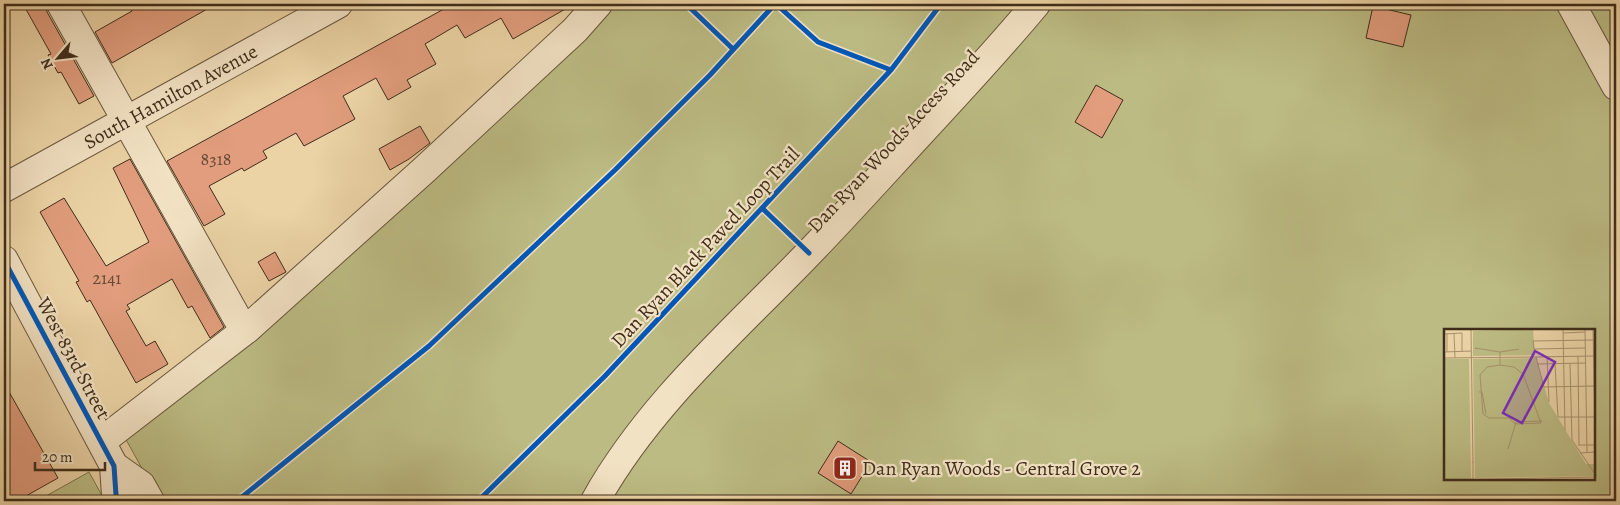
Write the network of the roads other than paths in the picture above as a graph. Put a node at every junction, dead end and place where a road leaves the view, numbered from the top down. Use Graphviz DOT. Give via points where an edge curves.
graph roads {
  1 [pos="61,4"];
  2 [pos="338,4"];
  3 [pos="598,4"];
  4 [pos="1036,4"];
  5 [pos="1571,4"];
  6 [pos="1616,86"];
  7 [pos="126,120"];
  8 [pos="4,188"];
  9 [pos="4,260"];
  10 [pos="247,329"];
  11 [pos="102,441"];
  12 [pos="114,466"];
  13 [pos="120,501"];
  14 [pos="150,501"];
  15 [pos="595,501"];
  1 -- 7 [label="street"];
  2 -- 7 [label="street, South Hamilton Avenue"];
  3 -- 10 [label="street" via="430,164"];
  4 -- 15 [label="street, Dan Ryan Woods Access Road" via="1005,42 809,253 680,383 612,470"];
  5 -- 6 [label="street"];
  7 -- 8 [label="street, South Hamilton Avenue"];
  7 -- 10 [label="street" via="237,318"];
  9 -- 11 [label="street, West 83rd Street"];
  10 -- 11 [label="street"];
  11 -- 12 [label="street, West 83rd Street"];
  12 -- 13 [label="street, West 83rd Street" via="116,495"];
  12 -- 14 [label="street, West 83rd Street" via="141,485"];
}
